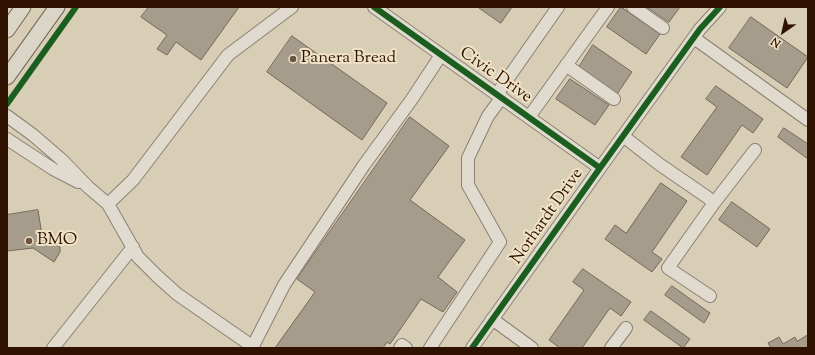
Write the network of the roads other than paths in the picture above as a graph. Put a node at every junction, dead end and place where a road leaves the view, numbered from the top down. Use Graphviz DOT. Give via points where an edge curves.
graph roads {
  1 [pos="23,7"];
  2 [pos="57,7"];
  3 [pos="292,7"];
  4 [pos="374,7"];
  5 [pos="558,7"];
  6 [pos="608,7"];
  7 [pos="633,7"];
  8 [pos="720,7"];
  9 [pos="663,28"];
  10 [pos="7,30"];
  11 [pos="694,38"];
  12 [pos="441,55"];
  13 [pos="566,65"];
  14 [pos="7,77"];
  15 [pos="499,96"];
  16 [pos="614,99"];
  17 [pos="7,116"];
  18 [pos="529,117"];
  19 [pos="808,120"];
  20 [pos="623,136"];
  21 [pos="7,139"];
  22 [pos="755,150"];
  23 [pos="600,168"];
  24 [pos="88,187"];
  25 [pos="714,203"];
  26 [pos="108,204"];
  27 [pos="133,247"];
  28 [pos="710,296"];
  29 [pos="492,319"];
  30 [pos="626,328"];
  31 [pos="252,347"];
  32 [pos="53,348"];
  33 [pos="400,348"];
  34 [pos="406,348"];
  35 [pos="430,348"];
  36 [pos="472,348"];
  37 [pos="532,348"];
  38 [pos="611,348"];
  1 -- 10 [label="main road"];
  2 -- 14 [label="main road"];
  3 -- 26 [label="street" via="228,56 133,180"];
  4 -- 12 [label="street, Civic Drive"];
  5 -- 15 [label="street"];
  6 -- 13 [label="street"];
  7 -- 9 [label="street"];
  8 -- 11 [label="street, Norhardt Drive"];
  11 -- 19 [label="street"];
  11 -- 20 [label="street, Norhardt Drive"];
  12 -- 15 [label="street, Civic Drive"];
  12 -- 31 [label="street" via="284,285"];
  13 -- 16 [label="street"];
  13 -- 18 [label="street"];
  15 -- 18 [label="street, Civic Drive"];
  15 -- 35 [label="street" via="468,158 468,185 500,242"];
  17 -- 24 [label="street" via="62,160"];
  18 -- 23 [label="street, Civic Drive"];
  20 -- 23 [label="street, Norhardt Drive"];
  20 -- 25 [label="street"];
  21 -- 24 [label="street" via="53,169"];
  22 -- 25 [label="street"];
  23 -- 29 [label="street, Norhardt Drive"];
  24 -- 26 [label="street"];
  25 -- 28 [label="street" via="668,268"];
  26 -- 27 [label="street"];
  27 -- 31 [label="street" via="138,257 177,294"];
  27 -- 32 [label="street"];
  29 -- 36 [label="street, Norhardt Drive"];
  29 -- 37 [label="street"];
  30 -- 38 [label="street"];
  33 -- 34 [label="street" via="402,345"];
}
